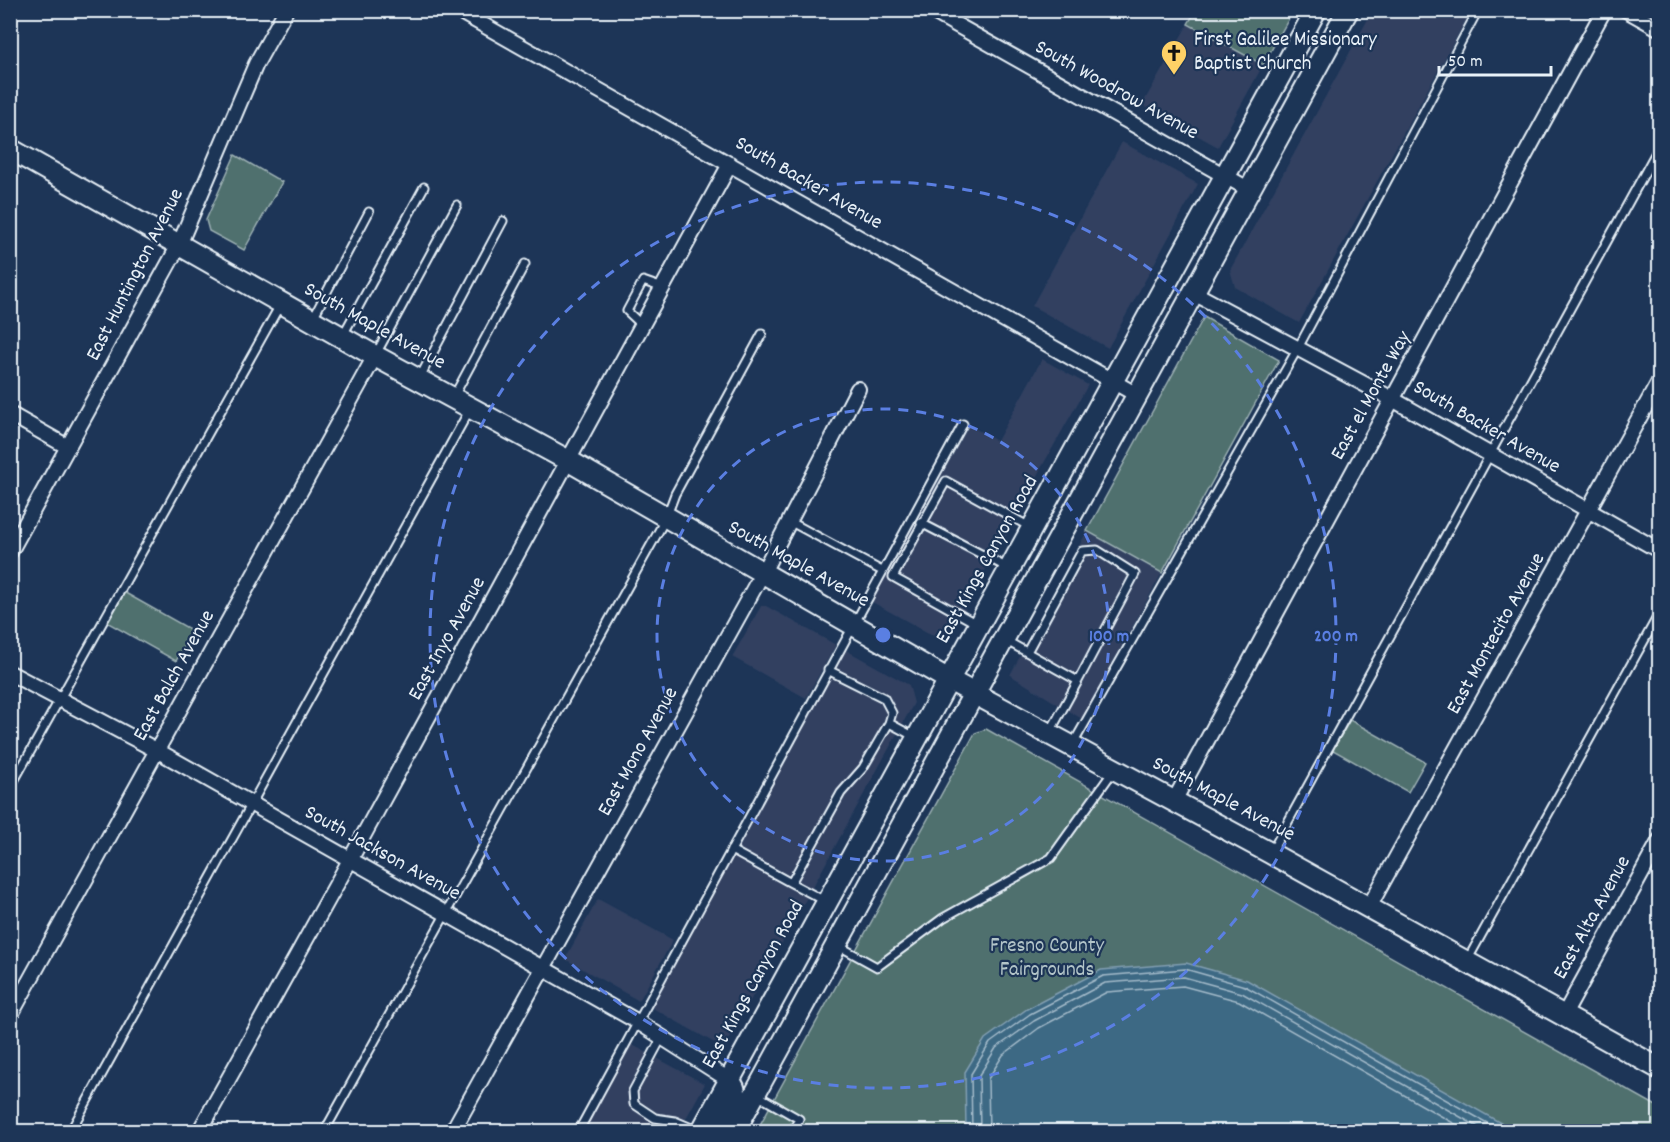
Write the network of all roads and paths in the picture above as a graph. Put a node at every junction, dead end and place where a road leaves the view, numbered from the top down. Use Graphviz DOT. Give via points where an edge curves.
graph roads {
  1 [pos="285,10"];
  2 [pos="457,10"];
  3 [pos="930,10"];
  4 [pos="1316,10"];
  5 [pos="1348,10"];
  6 [pos="1478,10"];
  7 [pos="1604,10"];
  8 [pos="1626,10"];
  9 [pos="1659,29"];
  10 [pos="1659,145"];
  11 [pos="10,149"];
  12 [pos="730,164"];
  13 [pos="1225,176"];
  14 [pos="424,187"];
  15 [pos="1250,190"];
  16 [pos="457,205"];
  17 [pos="369,212"];
  18 [pos="503,221"];
  19 [pos="179,245"];
  20 [pos="525,264"];
  21 [pos="663,288"];
  22 [pos="1194,293"];
  23 [pos="282,303"];
  24 [pos="311,320"];
  25 [pos="643,326"];
  26 [pos="762,334"];
  27 [pos="342,337"];
  28 [pos="1298,348"];
  29 [pos="375,356"];
  30 [pos="419,380"];
  31 [pos="1659,380"];
  32 [pos="1113,382"];
  33 [pos="858,389"];
  34 [pos="1137,395"];
  35 [pos="452,398"];
  36 [pos="1394,400"];
  37 [pos="471,408"];
  38 [pos="10,414"];
  39 [pos="963,424"];
  40 [pos="69,447"];
  41 [pos="1490,455"];
  42 [pos="569,461"];
  43 [pos="1589,512"];
  44 [pos="666,518"];
  45 [pos="789,521"];
  46 [pos="921,523"];
  47 [pos="1033,528"];
  48 [pos="1659,551"];
  49 [pos="10,552"];
  50 [pos="1010,569"];
  51 [pos="882,571"];
  52 [pos="762,574"];
  53 [pos="1659,612"];
  54 [pos="853,623"];
  55 [pos="979,625"];
  56 [pos="1005,640"];
  57 [pos="1027,652"];
  58 [pos="828,670"];
  59 [pos="10,673"];
  60 [pos="950,680"];
  61 [pos="1078,681"];
  62 [pos="975,694"];
  63 [pos="60,699"];
  64 [pos="889,723"];
  65 [pos="1049,734"];
  66 [pos="918,738"];
  67 [pos="1071,746"];
  68 [pos="158,751"];
  69 [pos="1115,769"];
  70 [pos="10,788"];
  71 [pos="1174,801"];
  72 [pos="251,804"];
  73 [pos="1659,840"];
  74 [pos="731,850"];
  75 [pos="1270,853"];
  76 [pos="350,860"];
  77 [pos="791,883"];
  78 [pos="827,903"];
  79 [pos="1369,907"];
  80 [pos="447,914"];
  81 [pos="811,932"];
  82 [pos="837,945"];
  83 [pos="1467,961"];
  84 [pos="543,969"];
  85 [pos="1564,1016"];
  86 [pos="10,1017"];
  87 [pos="638,1022"];
  88 [pos="662,1037"];
  89 [pos="1659,1069"];
  90 [pos="729,1080"];
  91 [pos="755,1094"];
  92 [pos="70,1131"];
  93 [pos="199,1131"];
  94 [pos="324,1131"];
  95 [pos="452,1131"];
  96 [pos="578,1131"];
  97 [pos="701,1131"];
  98 [pos="720,1131"];
  99 [pos="734,1131"];
  100 [pos="792,1131"];
  1 -- 19 [label="street, East Huntington Avenue" via="256,64"];
  2 -- 12 [label="street, South Backer Avenue"];
  3 -- 13 [label="street, South Woodrow Avenue"];
  4 -- 13 [label="main road, East Kings Canyon Road"];
  5 -- 15 [label="main road"];
  6 -- 28 [label="lane"];
  7 -- 36 [label="street, East el Monte Way"];
  8 -- 9 [label="street"];
  10 -- 41 [label="lane"];
  11 -- 19 [label="main road, South Maple Avenue"];
  12 -- 21 [label="street, East Inyo Avenue"];
  12 -- 32 [label="street, South Backer Avenue"];
  13 -- 15 [label="street, South Woodrow Avenue"];
  13 -- 32 [label="main road, East Kings Canyon Road"];
  14 -- 27 [label="lane"];
  15 -- 22 [label="main road"];
  16 -- 29 [label="lane"];
  17 -- 24 [label="lane"];
  18 -- 30 [label="lane"];
  19 -- 23 [label="main road, South Maple Avenue"];
  19 -- 40 [label="street, East Huntington Avenue"];
  20 -- 35 [label="lane"];
  21 -- 25 [label="street, East Inyo Avenue"];
  21 -- 25 [label="lane" via="643,281 627,311"];
  22 -- 28 [label="street, South Backer Avenue"];
  22 -- 34 [label="main road"];
  23 -- 24 [label="main road, South Maple Avenue"];
  23 -- 63 [label="lane"];
  24 -- 27 [label="main road, South Maple Avenue"];
  25 -- 42 [label="street, East Inyo Avenue"];
  26 -- 44 [label="lane" via="675,494"];
  27 -- 29 [label="main road, South Maple Avenue"];
  28 -- 36 [label="street, South Backer Avenue"];
  28 -- 67 [label="lane"];
  29 -- 30 [label="main road, South Maple Avenue"];
  29 -- 68 [label="street, East Balch Avenue"];
  30 -- 35 [label="main road, South Maple Avenue"];
  31 -- 43 [label="street, East Montecito Avenue"];
  32 -- 34 [label="street, South Backer Avenue"];
  32 -- 47 [label="main road, East Kings Canyon Road"];
  33 -- 45 [label="street, East Mono Avenue"];
  34 -- 56 [label="main road"];
  35 -- 37 [label="main road, South Maple Avenue"];
  36 -- 41 [label="street, South Backer Avenue"];
  36 -- 71 [label="street, East el Monte Way"];
  37 -- 42 [label="main road, South Maple Avenue"];
  37 -- 72 [label="lane"];
  38 -- 40 [label="street"];
  39 -- 51 [label="lane"];
  40 -- 49 [label="street, East Huntington Avenue"];
  41 -- 43 [label="street, South Backer Avenue"];
  41 -- 75 [label="lane"];
  42 -- 44 [label="main road, South Maple Avenue"];
  42 -- 76 [label="street, East Inyo Avenue"];
  43 -- 48 [label="street, South Backer Avenue"];
  43 -- 79 [label="street, East Montecito Avenue"];
  44 -- 52 [label="main road, South Maple Avenue"];
  44 -- 80 [label="lane"];
  45 -- 51 [label="lane"];
  45 -- 52 [label="street, East Mono Avenue"];
  46 -- 47 [label="lane" via="946,481"];
  46 -- 50 [label="lane"];
  46 -- 55 [label="lane" via="893,577"];
  47 -- 50 [label="main road, East Kings Canyon Road"];
  50 -- 55 [label="main road, East Kings Canyon Road"];
  51 -- 54 [label="lane"];
  52 -- 54 [label="main road, South Maple Avenue"];
  52 -- 84 [label="street, East Mono Avenue"];
  53 -- 83 [label="lane"];
  54 -- 58 [label="lane"];
  54 -- 60 [label="main road, South Maple Avenue"];
  55 -- 60 [label="main road, East Kings Canyon Road"];
  56 -- 57 [label="lane"];
  56 -- 62 [label="main road"];
  57 -- 61 [label="lane"];
  57 -- 61 [label="lane" via="1083,551 1097,550 1135,574"];
  58 -- 64 [label="lane" via="884,698 892,712"];
  58 -- 74 [label="lane"];
  59 -- 63 [label="street, South Jackson Avenue"];
  60 -- 62 [label="main road, South Maple Avenue"];
  60 -- 66 [label="main road, East Kings Canyon Road"];
  61 -- 65 [label="lane"];
  62 -- 65 [label="main road, South Maple Avenue"];
  62 -- 82 [label="main road"];
  63 -- 68 [label="street, South Jackson Avenue"];
  63 -- 70 [label="lane"];
  64 -- 66 [label="lane"];
  64 -- 77 [label="lane" via="863,768 841,793"];
  65 -- 67 [label="main road, South Maple Avenue"];
  66 -- 78 [label="main road, East Kings Canyon Road"];
  67 -- 69 [label="main road, South Maple Avenue"];
  68 -- 72 [label="street, South Jackson Avenue"];
  68 -- 86 [label="street, East Balch Avenue"];
  69 -- 71 [label="main road, South Maple Avenue"];
  69 -- 82 [label="lane" via="1050,858 943,918 877,967"];
  71 -- 75 [label="main road, South Maple Avenue"];
  72 -- 76 [label="street, South Jackson Avenue"];
  72 -- 92 [label="lane"];
  73 -- 85 [label="street, East Alta Avenue"];
  74 -- 77 [label="lane"];
  74 -- 87 [label="lane"];
  75 -- 79 [label="main road, South Maple Avenue"];
  76 -- 80 [label="street, South Jackson Avenue"];
  76 -- 93 [label="street, East Inyo Avenue"];
  77 -- 78 [label="lane"];
  78 -- 81 [label="main road, East Kings Canyon Road"];
  79 -- 83 [label="main road, South Maple Avenue"];
  80 -- 84 [label="street, South Jackson Avenue"];
  80 -- 94 [label="lane"];
  81 -- 90 [label="main road, East Kings Canyon Road"];
  81 -- 91 [label="main road" via="800,976 751,1067 749,1082"];
  82 -- 91 [label="main road"];
  83 -- 85 [label="main road, South Maple Avenue"];
  84 -- 87 [label="street, South Jackson Avenue"];
  84 -- 95 [label="street, East Mono Avenue"];
  85 -- 89 [label="main road, South Maple Avenue"];
  87 -- 88 [label="street, South Jackson Avenue"];
  87 -- 96 [label="lane"];
  88 -- 90 [label="street, South Jackson Avenue"];
  88 -- 97 [label="lane" via="633,1091 634,1104 655,1118"];
  90 -- 97 [label="main road, East Kings Canyon Road"];
  90 -- 98 [label="main road" via="736,1099"];
  91 -- 99 [label="main road"];
  91 -- 100 [label="lane" via="799,1119"];
}
